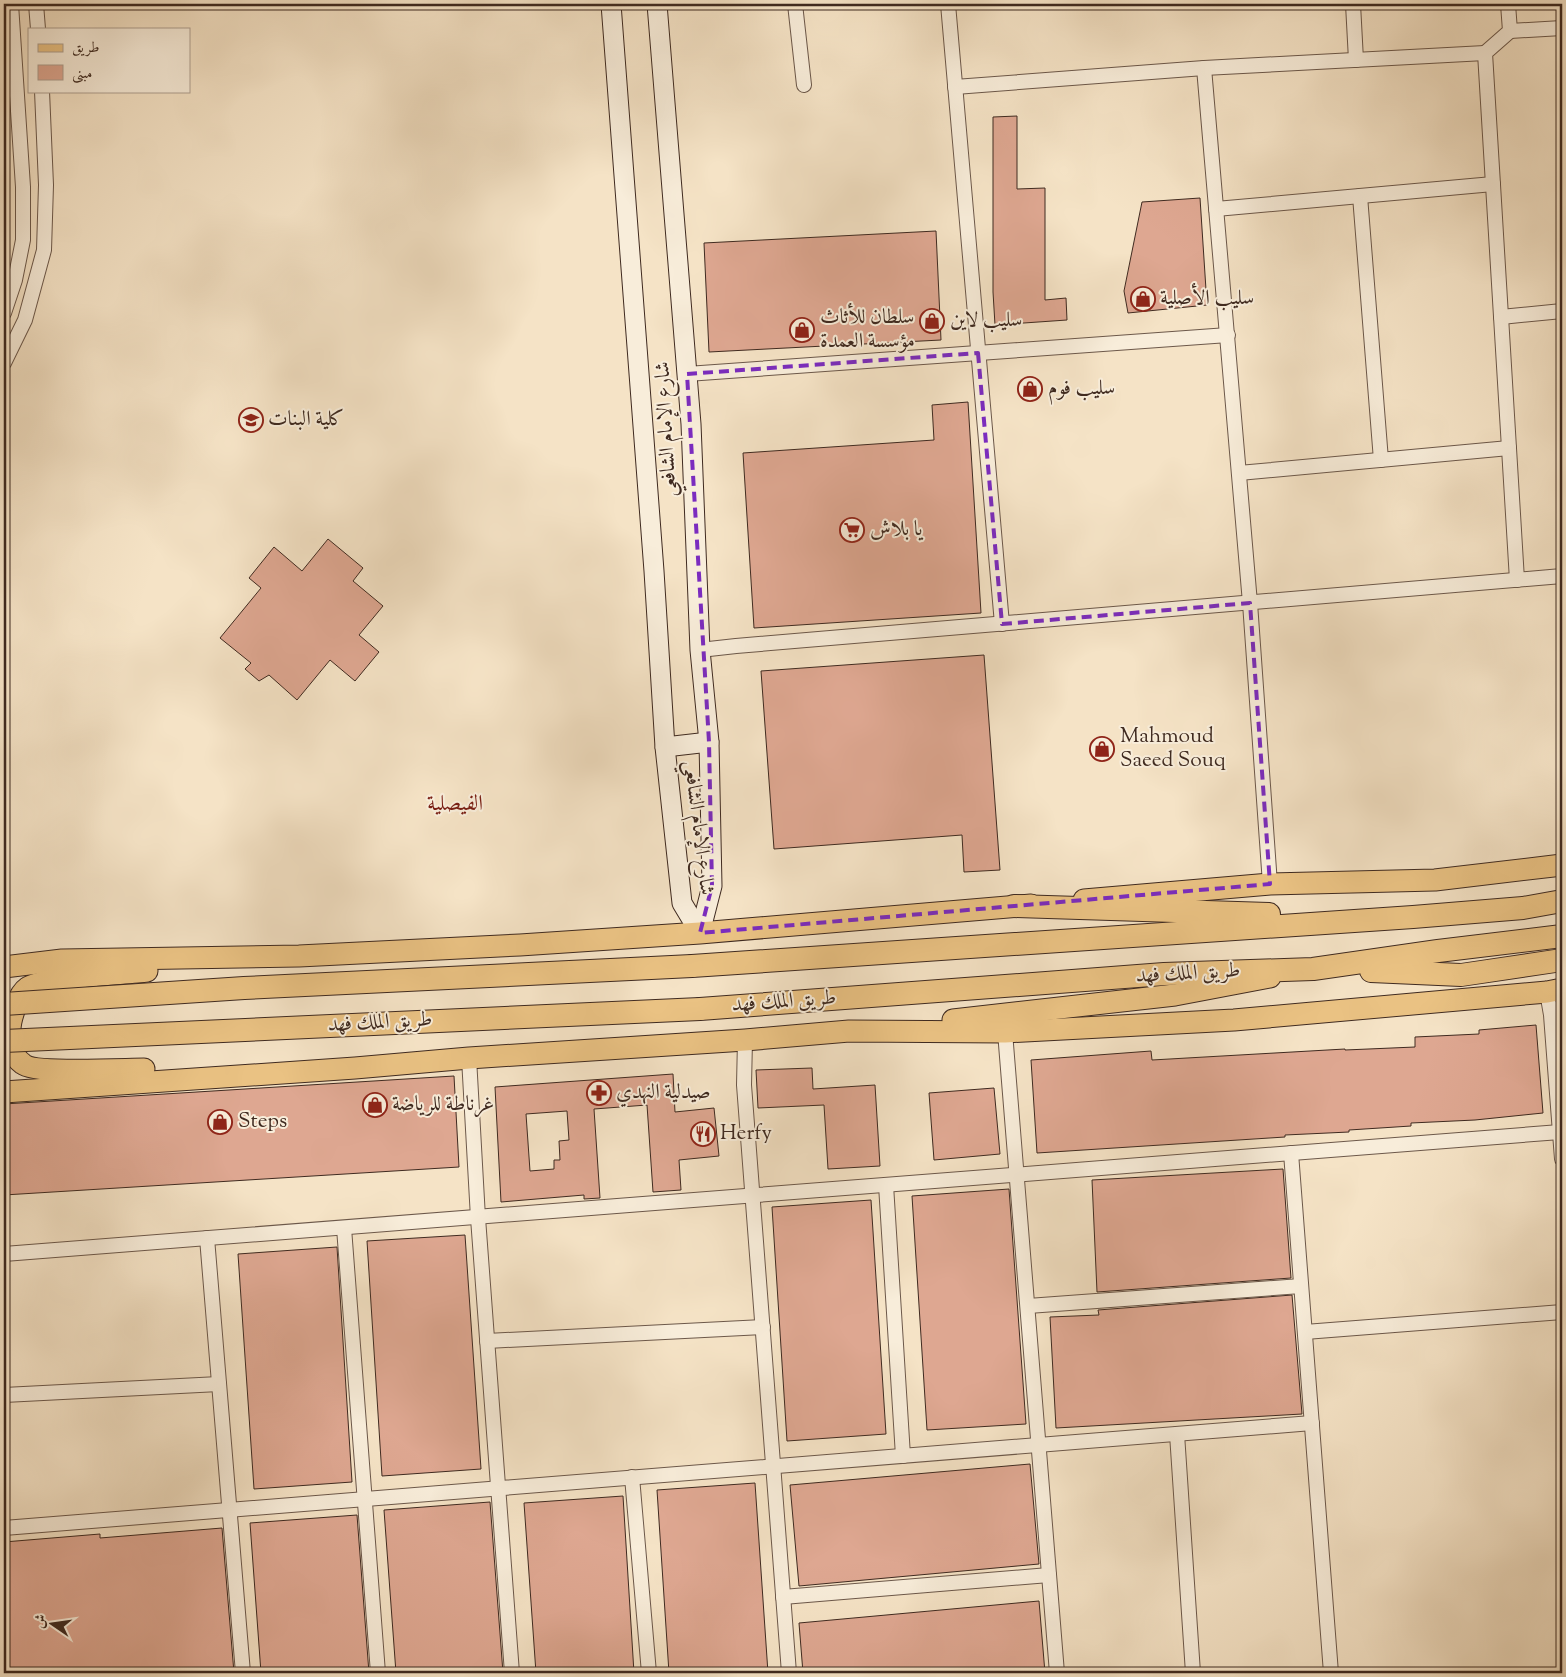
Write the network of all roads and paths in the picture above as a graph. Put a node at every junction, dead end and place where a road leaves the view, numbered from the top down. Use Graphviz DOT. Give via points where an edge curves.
graph roads {
  1 [pos="11,4"];
  2 [pos="36,4"];
  3 [pos="611,4"];
  4 [pos="657,4"];
  5 [pos="796,4"];
  6 [pos="948,4"];
  7 [pos="1353,4"];
  8 [pos="1508,4"];
  9 [pos="38,28"];
  10 [pos="1562,28"];
  11 [pos="1510,31"];
  12 [pos="1486,53"];
  13 [pos="1356,60"];
  14 [pos="1204,68"];
  15 [pos="804,85"];
  16 [pos="955,87"];
  17 [pos="42,92"];
  18 [pos="1493,184"];
  19 [pos="46,185"];
  20 [pos="23,187"];
  21 [pos="1360,196"];
  22 [pos="1216,209"];
  23 [pos="1562,311"];
  24 [pos="4,313"];
  25 [pos="1501,317"];
  26 [pos="1228,334"];
  27 [pos="978,353"];
  28 [pos="4,363"];
  29 [pos="686,374"];
  30 [pos="1509,448"];
  31 [pos="1381,460"];
  32 [pos="1239,473"];
  33 [pos="1562,576"];
  34 [pos="1517,580"];
  35 [pos="1250,603"];
  36 [pos="1002,624"];
  37 [pos="700,650"];
  38 [pos="709,742"];
  39 [pos="665,747"];
  40 [pos="1562,865"];
  41 [pos="1270,884"];
  42 [pos="1562,901"];
  43 [pos="1014,906"];
  44 [pos="1412,918"];
  45 [pos="700,933"];
  46 [pos="1562,936"];
  47 [pos="300,956"];
  48 [pos="1562,960"];
  49 [pos="4,966"];
  50 [pos="1313,969"];
  51 [pos="1555,990"];
  52 [pos="4,1004"];
  53 [pos="849,1031"];
  54 [pos="1005,1032"];
  55 [pos="745,1040"];
  56 [pos="4,1041"];
  57 [pos="470,1058"];
  58 [pos="355,1068"];
  59 [pos="4,1092"];
  60 [pos="1560,1132"];
  61 [pos="1291,1153"];
  62 [pos="1562,1159"];
  63 [pos="1018,1175"];
  64 [pos="886,1185"];
  65 [pos="752,1196"];
  66 [pos="478,1218"];
  67 [pos="344,1228"];
  68 [pos="207,1238"];
  69 [pos="4,1254"];
  70 [pos="1301,1286"];
  71 [pos="1028,1306"];
  72 [pos="1562,1312"];
  73 [pos="763,1327"];
  74 [pos="1305,1332"];
  75 [pos="487,1341"];
  76 [pos="219,1384"];
  77 [pos="4,1395"];
  78 [pos="1312,1423"];
  79 [pos="1178,1434"];
  80 [pos="1039,1445"];
  81 [pos="903,1456"];
  82 [pos="773,1466"];
  83 [pos="632,1477"];
  84 [pos="498,1488"];
  85 [pos="365,1499"];
  86 [pos="230,1510"];
  87 [pos="4,1528"];
  88 [pos="1049,1575"];
  89 [pos="783,1597"];
  90 [pos="243,1673"];
  91 [pos="378,1673"];
  92 [pos="512,1673"];
  93 [pos="649,1673"];
  94 [pos="789,1673"];
  95 [pos="1056,1673"];
  96 [pos="1193,1673"];
  97 [pos="1331,1673"];
  1 -- 20 [label="street"];
  2 -- 9 [label="street"];
  3 -- 39 [label="main road, شارع الإمام الشافعي"];
  4 -- 29 [label="main road, شارع الإمام الشافعي"];
  5 -- 15 [label="street"];
  6 -- 16 [label="street"];
  7 -- 13 [label="street"];
  8 -- 11 [label="street"];
  10 -- 11 [label="street"];
  11 -- 12 [label="street"];
  12 -- 13 [label="street"];
  12 -- 18 [label="street"];
  13 -- 14 [label="street"];
  14 -- 16 [label="street"];
  14 -- 22 [label="street"];
  16 -- 27 [label="street"];
  17 -- 19 [label="street"];
  18 -- 21 [label="street"];
  18 -- 25 [label="street"];
  19 -- 20 [label="street"];
  19 -- 28 [label="street" via="44,250 25,320"];
  20 -- 24 [label="street" via="23,240"];
  21 -- 22 [label="street"];
  21 -- 31 [label="street"];
  22 -- 26 [label="street"];
  23 -- 25 [label="street"];
  25 -- 30 [label="street"];
  26 -- 27 [label="street"];
  26 -- 32 [label="street"];
  27 -- 29 [label="street"];
  27 -- 36 [label="street"];
  29 -- 37 [label="main road, شارع الإمام الشافعي"];
  30 -- 31 [label="street"];
  30 -- 34 [label="street"];
  31 -- 32 [label="street"];
  32 -- 35 [label="street"];
  33 -- 34 [label="street"];
  34 -- 35 [label="street"];
  35 -- 36 [label="street"];
  35 -- 41 [label="street"];
  36 -- 37 [label="street"];
  37 -- 38 [label="main road, شارع الإمام الشافعي"];
  38 -- 39 [label="main road"];
  38 -- 45 [label="main road, شارع الإمام الشافعي" via="712,886"];
  39 -- 45 [label="main road, شارع الإمام الشافعي" via="682,903"];
  40 -- 41 [label="main road" via="1435,880"];
  41 -- 43 [label="main road"];
  42 -- 44 [label="highway, طريق الملك فهد" via="1524,908"];
  43 -- 44 [label="highway"];
  43 -- 45 [label="main road"];
  44 -- 52 [label="highway, طريق الملك فهد, bridge" via="692,966 244,988"];
  45 -- 47 [label="main road"];
  46 -- 50 [label="highway, طريق الملك فهد"];
  47 -- 49 [label="main road" via="62,960"];
  47 -- 58 [label="main road" via="46,981 26,989 13,1011 10,1048 24,1065 47,1070"];
  48 -- 50 [label="highway" via="1461,975"];
  50 -- 53 [label="main road" via="1175,996"];
  50 -- 56 [label="highway, طريق الملك فهد, bridge" via="1164,974 700,1009"];
  51 -- 54 [label="main road" via="1234,1020"];
  51 -- 60 [label="street" via="1551,1015"];
  53 -- 54 [label="main road"];
  53 -- 55 [label="main road"];
  54 -- 63 [label="street"];
  55 -- 57 [label="main road"];
  55 -- 65 [label="street" via="744,1085"];
  57 -- 58 [label="main road"];
  57 -- 66 [label="street"];
  58 -- 59 [label="main road"];
  60 -- 61 [label="street"];
  60 -- 62 [label="street"];
  61 -- 63 [label="street"];
  61 -- 70 [label="street"];
  63 -- 64 [label="street"];
  63 -- 71 [label="street"];
  64 -- 65 [label="street"];
  64 -- 81 [label="street"];
  65 -- 66 [label="street"];
  65 -- 73 [label="street"];
  66 -- 67 [label="street"];
  66 -- 75 [label="street"];
  67 -- 68 [label="street"];
  67 -- 85 [label="street"];
  68 -- 69 [label="street"];
  68 -- 76 [label="street"];
  70 -- 71 [label="street"];
  70 -- 74 [label="street"];
  71 -- 80 [label="street"];
  72 -- 74 [label="street"];
  73 -- 75 [label="street"];
  73 -- 82 [label="street"];
  74 -- 78 [label="street"];
  75 -- 84 [label="street"];
  76 -- 77 [label="street"];
  76 -- 86 [label="street"];
  78 -- 79 [label="street"];
  78 -- 97 [label="street"];
  79 -- 80 [label="street"];
  79 -- 96 [label="street"];
  80 -- 81 [label="street"];
  80 -- 88 [label="street"];
  81 -- 82 [label="street"];
  82 -- 83 [label="street"];
  82 -- 89 [label="street"];
  83 -- 84 [label="street"];
  83 -- 93 [label="street"];
  84 -- 85 [label="street"];
  84 -- 92 [label="street"];
  85 -- 86 [label="street"];
  85 -- 91 [label="street"];
  86 -- 87 [label="street"];
  86 -- 90 [label="street"];
  88 -- 89 [label="street"];
  88 -- 95 [label="street"];
  89 -- 94 [label="street"];
}
